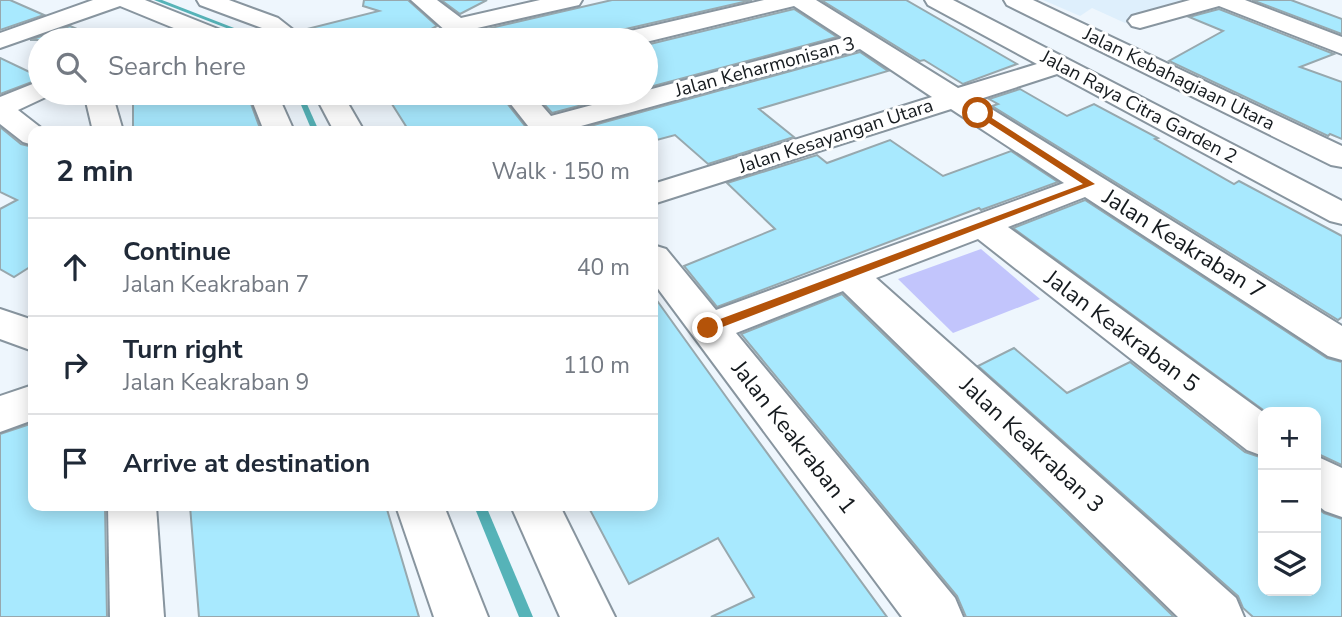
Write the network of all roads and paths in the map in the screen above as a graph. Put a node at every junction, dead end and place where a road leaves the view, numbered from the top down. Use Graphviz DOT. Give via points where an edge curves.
graph roads {
  1 [pos="115,0"];
  2 [pos="125,0"];
  3 [pos="208,0"];
  4 [pos="422,0"];
  5 [pos="493,0"];
  6 [pos="571,0"];
  7 [pos="793,0"];
  8 [pos="800,0"];
  9 [pos="936,0"];
  10 [pos="972,0"];
  11 [pos="1015,0"];
  12 [pos="1215,0"];
  13 [pos="1224,0"];
  14 [pos="1140,21"];
  15 [pos="36,28"];
  16 [pos="194,28"];
  17 [pos="277,28"];
  18 [pos="458,28"];
  19 [pos="460,28"];
  20 [pos="463,28"];
  21 [pos="28,31"];
  22 [pos="658,32"];
  23 [pos="865,40"];
  24 [pos="0,41"];
  25 [pos="1342,46"];
  26 [pos="1060,65"];
  27 [pos="26,67"];
  28 [pos="1142,74"];
  29 [pos="658,98"];
  30 [pos="956,99"];
  31 [pos="101,105"];
  32 [pos="269,105"];
  33 [pos="335,105"];
  34 [pos="526,105"];
  35 [pos="632,105"];
  36 [pos="107,126"];
  37 [pos="277,126"];
  38 [pos="346,126"];
  39 [pos="544,126"];
  40 [pos="557,126"];
  41 [pos="28,132"];
  42 [pos="1342,158"];
  43 [pos="1090,184"];
  44 [pos="1342,188"];
  45 [pos="658,192"];
  46 [pos="1342,214"];
  47 [pos="981,224"];
  48 [pos="658,263"];
  49 [pos="848,274"];
  50 [pos="0,323"];
  51 [pos="708,328"];
  52 [pos="28,334"];
  53 [pos="1342,345"];
  54 [pos="28,404"];
  55 [pos="0,414"];
  56 [pos="1258,433"];
  57 [pos="1321,481"];
  58 [pos="1342,496"];
  59 [pos="132,511"];
  60 [pos="422,511"];
  61 [pos="537,511"];
  62 [pos="137,617"];
  63 [pos="461,617"];
  64 [pos="588,617"];
  65 [pos="936,617"];
  66 [pos="1217,617"];
  1 -- 15 [label="street"];
  2 -- 16 [label="street"];
  3 -- 17 [label="street"];
  4 -- 18 [label="street"];
  5 -- 19 [label="street"];
  6 -- 20 [label="street"];
  7 -- 22 [label="street"];
  8 -- 23 [label="street, Jalan Keakraban 7"];
  9 -- 26 [label="street, Jalan Raya Citra Garden 2"];
  10 -- 28 [label="street"];
  11 -- 28 [label="street, Jalan Kebahagiaan Utara"];
  12 -- 14 [label="street"];
  13 -- 25 [label="street"];
  21 -- 24 [label="street"];
  23 -- 29 [label="street, Jalan Keharmonisan 3"];
  23 -- 30 [label="street, Jalan Keakraban 7"];
  26 -- 30 [label="street, Jalan Kesayangan Utara"];
  26 -- 46 [label="street, Jalan Raya Citra Garden 2"];
  27 -- 41 [label="street" via="2,111"];
  28 -- 42 [label="street, Jalan Kebahagiaan Utara"];
  28 -- 44 [label="street"];
  30 -- 43 [label="street, Jalan Keakraban 7"];
  30 -- 45 [label="street, Jalan Kesayangan Utara"];
  31 -- 36 [label="street"];
  32 -- 37 [label="street"];
  33 -- 38 [label="street"];
  34 -- 39 [label="street"];
  35 -- 40 [label="street, Jalan Keharmonisan 3"];
  43 -- 47 [label="street"];
  43 -- 53 [label="street, Jalan Keakraban 7"];
  47 -- 49 [label="street"];
  47 -- 56 [label="street, Jalan Keakraban 5"];
  48 -- 51 [label="street, Jalan Keakraban 1"];
  49 -- 51 [label="street"];
  49 -- 66 [label="street, Jalan Keakraban 3"];
  50 -- 52 [label="street"];
  51 -- 65 [label="street, Jalan Keakraban 1"];
  54 -- 55 [label="street"];
  57 -- 58 [label="street"];
  59 -- 62 [label="street"];
  60 -- 63 [label="street"];
  61 -- 64 [label="street"];
}
